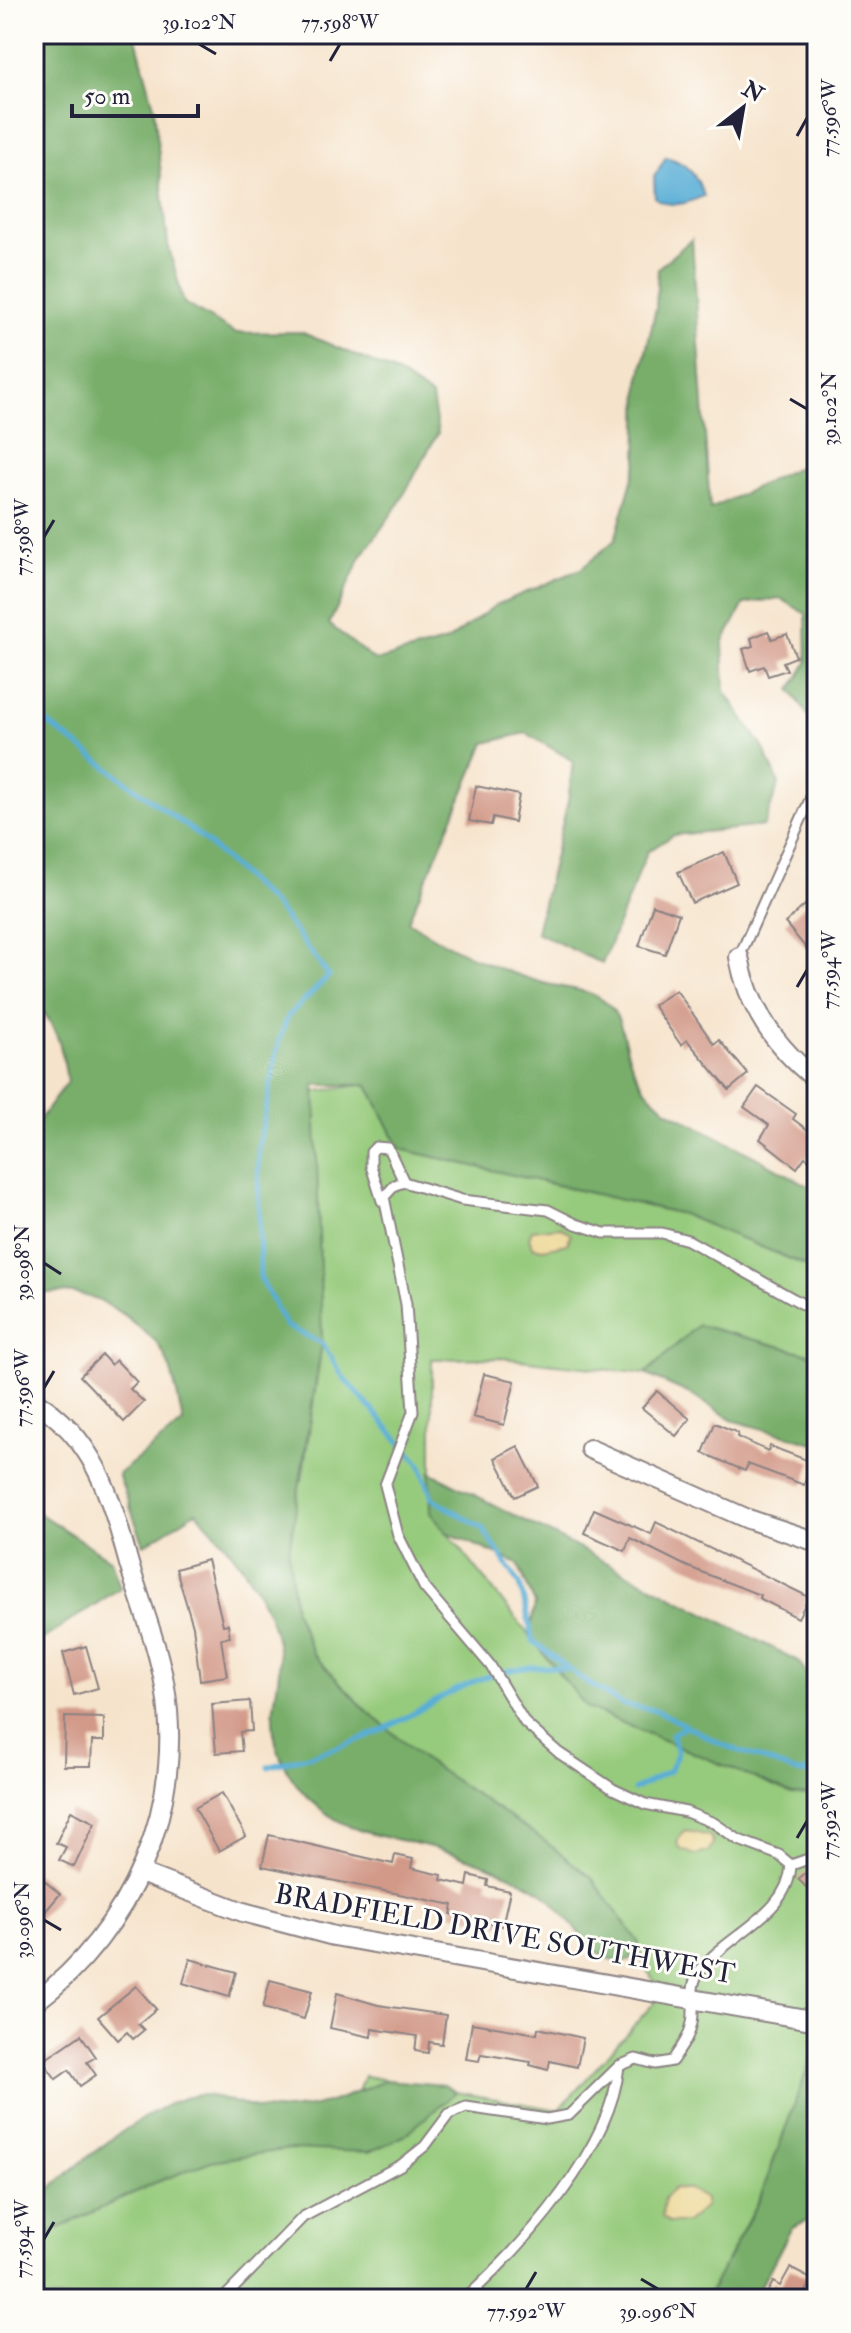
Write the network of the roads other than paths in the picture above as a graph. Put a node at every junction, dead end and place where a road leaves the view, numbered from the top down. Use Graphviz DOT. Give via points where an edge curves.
graph roads {
  1 [pos="817,784"];
  2 [pos="739,957"];
  3 [pos="817,1080"];
  4 [pos="404,1182"];
  5 [pos="382,1202"];
  6 [pos="817,1312"];
  7 [pos="34,1401"];
  8 [pos="590,1449"];
  9 [pos="817,1542"];
  10 [pos="817,1856"];
  11 [pos="791,1865"];
  12 [pos="141,1873"];
  13 [pos="692,1999"];
  14 [pos="34,2003"];
  15 [pos="817,2021"];
  16 [pos="619,2066"];
  17 [pos="223,2299"];
  18 [pos="465,2299"];
  1 -- 2 [label="lane"];
  2 -- 3 [label="street" via="761,1018 787,1053"];
  4 -- 5 [label="lane"];
  4 -- 5 [label="lane" via="392,1153 376,1147 371,1166"];
  4 -- 6 [label="lane" via="462,1200 548,1210 604,1233 662,1233 688,1240"];
  5 -- 11 [label="lane" via="411,1340 413,1412 385,1485 398,1535 424,1587 490,1665 525,1723 559,1753 613,1789 645,1804 714,1823"];
  7 -- 12 [label="street" via="74,1433 101,1472 164,1685 166,1777"];
  8 -- 9 [label="street" via="748,1519"];
  10 -- 11 [label="lane"];
  11 -- 13 [label="lane" via="791,1879 781,1898 702,1967 692,1983"];
  12 -- 13 [label="street, BRADFIELD DRIVE SOUTHWEST" via="243,1912 334,1936"];
  12 -- 14 [label="street" via="82,1962"];
  13 -- 15 [label="street, BRADFIELD DRIVE SOUTHWEST"];
  13 -- 16 [label="lane" via="687,2041 672,2061 636,2059"];
  16 -- 17 [label="lane" via="569,2115 547,2119 466,2107 449,2114 425,2146 401,2165 303,2217"];
  16 -- 18 [label="lane" via="606,2118 551,2207 528,2238"];
}
